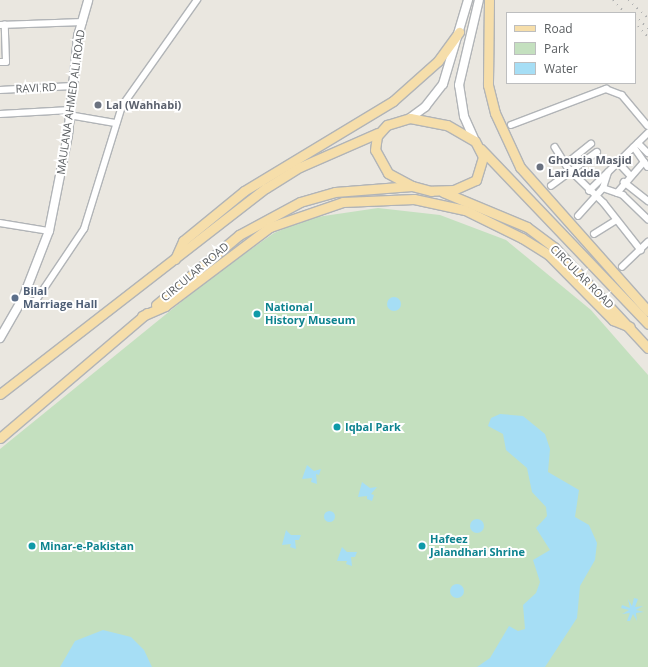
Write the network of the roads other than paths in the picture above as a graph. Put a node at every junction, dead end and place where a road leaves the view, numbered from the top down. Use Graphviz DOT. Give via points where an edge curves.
graph roads {
  1 [pos="88,0"];
  2 [pos="197,0"];
  3 [pos="468,0"];
  4 [pos="479,0"];
  5 [pos="489,0"];
  6 [pos="83,22"];
  7 [pos="2,25"];
  8 [pos="459,32"];
  9 [pos="0,62"];
  10 [pos="72,86"];
  11 [pos="0,90"];
  12 [pos="70,112"];
  13 [pos="0,114"];
  14 [pos="410,118"];
  15 [pos="116,123"];
  16 [pos="511,125"];
  17 [pos="648,126"];
  18 [pos="378,133"];
  19 [pos="648,133"];
  20 [pos="591,144"];
  21 [pos="478,145"];
  22 [pos="636,145"];
  23 [pos="555,147"];
  24 [pos="597,152"];
  25 [pos="648,153"];
  26 [pos="618,162"];
  27 [pos="566,164"];
  28 [pos="646,164"];
  29 [pos="572,172"];
  30 [pos="608,173"];
  31 [pos="631,176"];
  32 [pos="624,182"];
  33 [pos="412,186"];
  34 [pos="551,186"];
  35 [pos="602,188"];
  36 [pos="588,191"];
  37 [pos="440,192"];
  38 [pos="617,193"];
  39 [pos="595,198"];
  40 [pos="648,201"];
  41 [pos="578,216"];
  42 [pos="648,219"];
  43 [pos="616,220"];
  44 [pos="0,222"];
  45 [pos="49,231"];
  46 [pos="594,234"];
  47 [pos="648,242"];
  48 [pos="641,250"];
  49 [pos="175,260"];
  50 [pos="622,267"];
  51 [pos="23,298"];
  52 [pos="648,311"];
  53 [pos="142,316"];
  54 [pos="648,324"];
  55 [pos="630,327"];
  56 [pos="0,338"];
  57 [pos="648,348"];
  58 [pos="0,394"];
  59 [pos="11,427"];
  60 [pos="0,432"];
  61 [pos="0,438"];
  1 -- 6 [label="street, MAULANA AHMED ALI ROAD"];
  2 -- 15 [label="street" via="146,69 122,106"];
  3 -- 8 [label="street"];
  4 -- 21 [label="street" via="459,85 464,116"];
  5 -- 52 [label="main road" via="488,85 494,113 520,167"];
  6 -- 7 [label="street"];
  6 -- 10 [label="street, MAULANA AHMED ALI ROAD"];
  7 -- 9 [label="street" via="6,62"];
  8 -- 14 [label="street" via="443,84 425,107"];
  8 -- 49 [label="main road" via="438,61 403,94 375,114 244,191 183,241"];
  10 -- 11 [label="street, RAVI RD"];
  10 -- 12 [label="street, MAULANA AHMED ALI ROAD"];
  12 -- 13 [label="street"];
  12 -- 15 [label="street"];
  12 -- 45 [label="street, MAULANA AHMED ALI ROAD"];
  14 -- 18 [label="main road" via="394,122"];
  14 -- 21 [label="main road" via="442,123"];
  15 -- 51 [label="street" via="84,229 35,302"];
  16 -- 17 [label="street" via="606,89 622,95"];
  18 -- 33 [label="main road" via="375,150 380,162 394,178"];
  18 -- 49 [label="main road, CIRCULAR ROAD" via="285,175"];
  19 -- 22 [label="street"];
  20 -- 27 [label="street"];
  21 -- 37 [label="main road" via="482,163 476,180 460,188"];
  21 -- 54 [label="main road, CIRCULAR ROAD"];
  22 -- 25 [label="street"];
  22 -- 26 [label="street"];
  22 -- 28 [label="street"];
  23 -- 27 [label="street"];
  24 -- 29 [label="street"];
  26 -- 30 [label="street"];
  26 -- 31 [label="street"];
  27 -- 29 [label="street"];
  28 -- 31 [label="street"];
  29 -- 34 [label="street"];
  29 -- 36 [label="street"];
  30 -- 35 [label="street"];
  30 -- 36 [label="street"];
  31 -- 32 [label="street"];
  32 -- 38 [label="street"];
  32 -- 40 [label="street"];
  33 -- 37 [label="main road"];
  33 -- 53 [label="main road, CIRCULAR ROAD" via="335,192 300,202 239,235"];
  35 -- 38 [label="street"];
  35 -- 39 [label="street"];
  36 -- 39 [label="street"];
  37 -- 55 [label="main road, CIRCULAR ROAD" via="527,227 578,270"];
  38 -- 42 [label="street"];
  39 -- 41 [label="street"];
  39 -- 43 [label="street"];
  43 -- 46 [label="street"];
  43 -- 48 [label="street"];
  44 -- 45 [label="street"];
  45 -- 51 [label="street, MAULANA AHMED ALI ROAD"];
  47 -- 48 [label="street"];
  48 -- 50 [label="street"];
  49 -- 58 [label="main road, CIRCULAR ROAD"];
  51 -- 56 [label="street, MAULANA AHMED ALI ROAD"];
  53 -- 55 [label="main road" via="164,306 270,227 343,202 414,199 465,210 522,238 548,254 613,320"];
  53 -- 59 [label="main road, CIRCULAR ROAD"];
  55 -- 57 [label="main road, CIRCULAR ROAD"];
  59 -- 60 [label="main road, CIRCULAR ROAD"];
  59 -- 61 [label="main road, CIRCULAR ROAD"];
}
